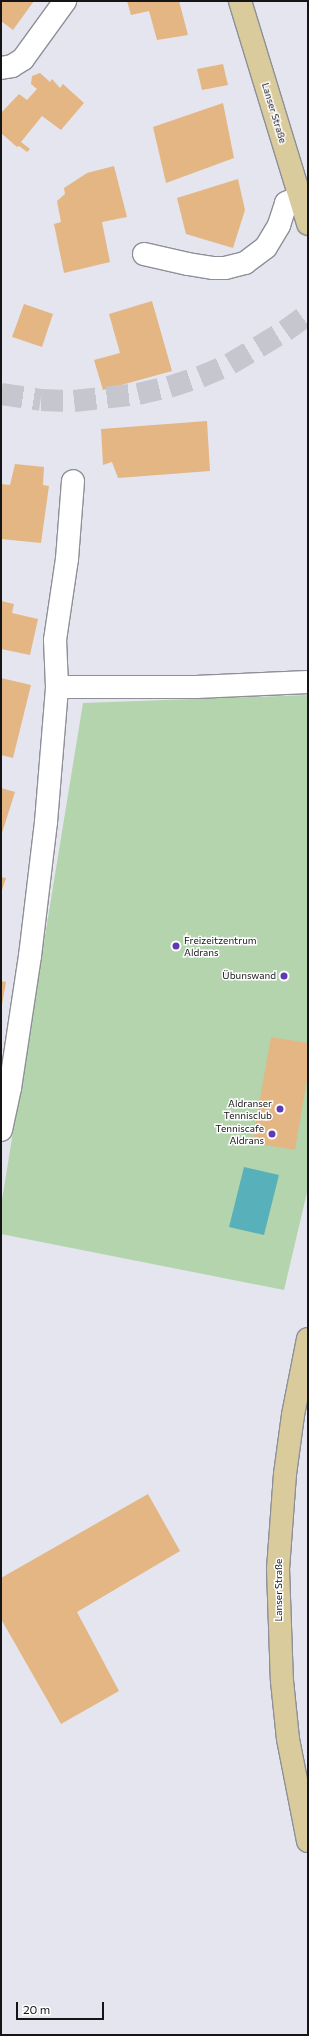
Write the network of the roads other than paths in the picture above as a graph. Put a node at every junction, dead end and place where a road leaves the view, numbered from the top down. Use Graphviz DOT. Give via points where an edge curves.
graph roads {
  1 [pos="65,1"];
  2 [pos="240,1"];
  3 [pos="1,68"];
  4 [pos="300,197"];
  5 [pos="308,224"];
  6 [pos="144,254"];
  7 [pos="73,481"];
  8 [pos="308,682"];
  9 [pos="57,687"];
  10 [pos="1,1130"];
  11 [pos="308,1339"];
  12 [pos="308,1841"];
  1 -- 3 [label="lane" via="23,59 12,66"];
  2 -- 4 [label="main road, Lanser Straße"];
  4 -- 5 [label="main road, Lanser Straße"];
  4 -- 6 [label="lane" via="286,203 278,225 266,246 245,263 214,268"];
  7 -- 9 [label="lane" via="67,559 55,640"];
  8 -- 9 [label="lane" via="196,687"];
  9 -- 10 [label="lane" via="46,822 31,948 10,1088"];
  11 -- 12 [label="main road, Lanser Straße" via="287,1459 278,1569 282,1681 287,1731"];
}
